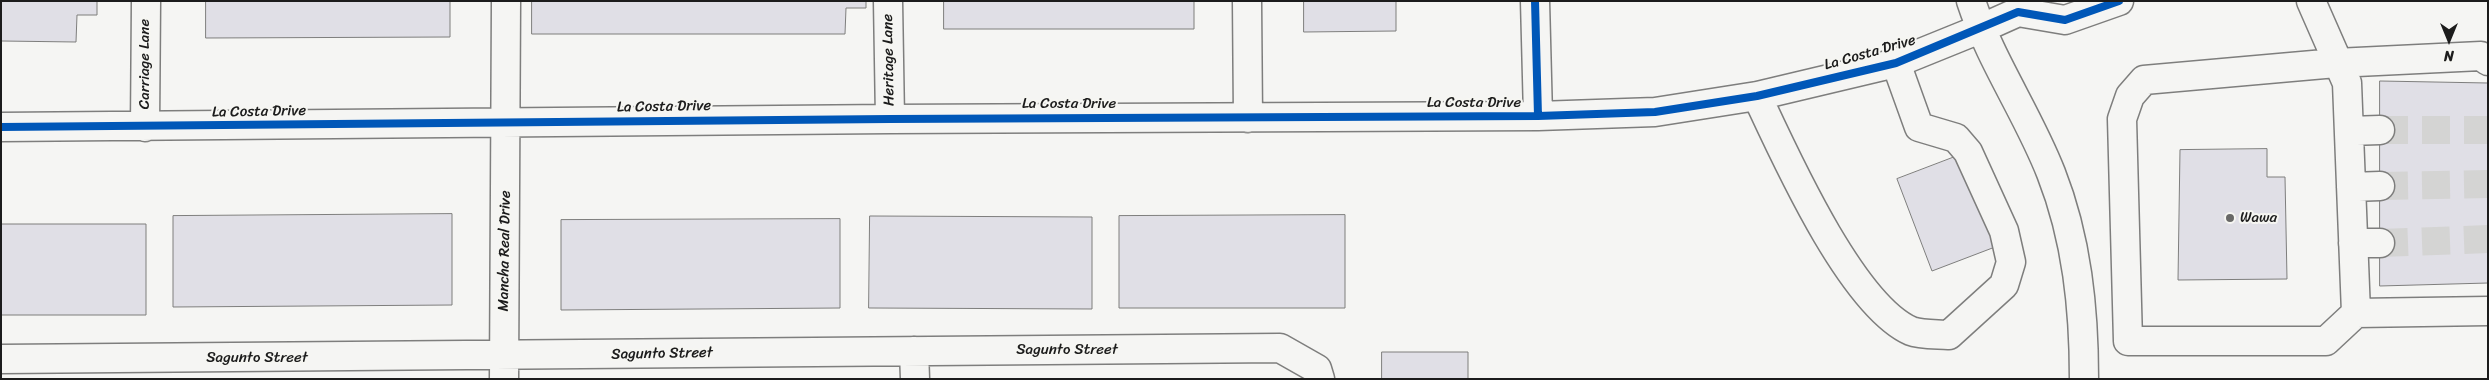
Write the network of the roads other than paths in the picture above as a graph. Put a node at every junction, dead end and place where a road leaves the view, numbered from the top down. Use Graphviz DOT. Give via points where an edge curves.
graph roads {
  1 [pos="146,1"];
  2 [pos="506,1"];
  3 [pos="888,1"];
  4 [pos="1246,1"];
  5 [pos="1535,1"];
  6 [pos="1971,1"];
  7 [pos="2118,1"];
  8 [pos="2310,1"];
  9 [pos="2023,6"];
  10 [pos="1980,29"];
  11 [pos="2488,61"];
  12 [pos="1896,63"];
  13 [pos="2336,63"];
  14 [pos="1757,96"];
  15 [pos="1538,116"];
  16 [pos="1248,118"];
  17 [pos="890,119"];
  18 [pos="506,123"];
  19 [pos="1,127"];
  20 [pos="145,127"];
  21 [pos="2380,130"];
  22 [pos="2349,131"];
  23 [pos="2351,186"];
  24 [pos="2380,186"];
  25 [pos="2380,243"];
  26 [pos="2353,244"];
  27 [pos="2488,312"];
  28 [pos="2356,314"];
  29 [pos="2084,340"];
  30 [pos="2128,341"];
  31 [pos="914,350"];
  32 [pos="1,359"];
  33 [pos="504,368"];
  34 [pos="96,369"];
  35 [pos="1319,374"];
  36 [pos="915,379"];
  37 [pos="2084,379"];
  1 -- 20 [label="street, Carriage Lane"];
  2 -- 18 [label="street, Mancha Real Drive"];
  3 -- 17 [label="street, Heritage Lane"];
  4 -- 16 [label="street"];
  5 -- 15 [label="street"];
  6 -- 10 [label="street"];
  7 -- 9 [label="street, La Costa Drive" via="2064,20"];
  8 -- 13 [label="street"];
  9 -- 10 [label="street, La Costa Drive"];
  10 -- 12 [label="street, La Costa Drive"];
  10 -- 29 [label="street" via="2052,173 2077,260"];
  11 -- 13 [label="street" via="2481,56"];
  12 -- 14 [label="street, La Costa Drive"];
  12 -- 14 [label="street" via="1919,127 1956,138 1968,152 2004,232 2011,262 2004,285 1949,335 1912,332 1882,311 1847,266 1794,176"];
  13 -- 22 [label="street" via="2347,83"];
  13 -- 30 [label="street" via="2144,80 2130,96 2122,119"];
  14 -- 15 [label="street, La Costa Drive" via="1655,112"];
  15 -- 16 [label="street, La Costa Drive"];
  16 -- 17 [label="street, La Costa Drive"];
  17 -- 18 [label="street, La Costa Drive"];
  18 -- 20 [label="street, La Costa Drive"];
  18 -- 33 [label="street, Mancha Real Drive"];
  19 -- 20 [label="street, La Costa Drive"];
  21 -- 22 [label="street"];
  22 -- 23 [label="street"];
  23 -- 24 [label="street"];
  23 -- 26 [label="street"];
  25 -- 26 [label="street"];
  26 -- 28 [label="street"];
  27 -- 28 [label="street"];
  28 -- 30 [label="street" via="2326,341"];
  29 -- 30 [label="street"];
  29 -- 37 [label="street"];
  31 -- 33 [label="street, Sagunto Street"];
  31 -- 35 [label="street, Sagunto Street" via="1280,348"];
  31 -- 36 [label="street"];
  32 -- 34 [label="street, Sagunto Street"];
  33 -- 34 [label="street, Sagunto Street"];
}
